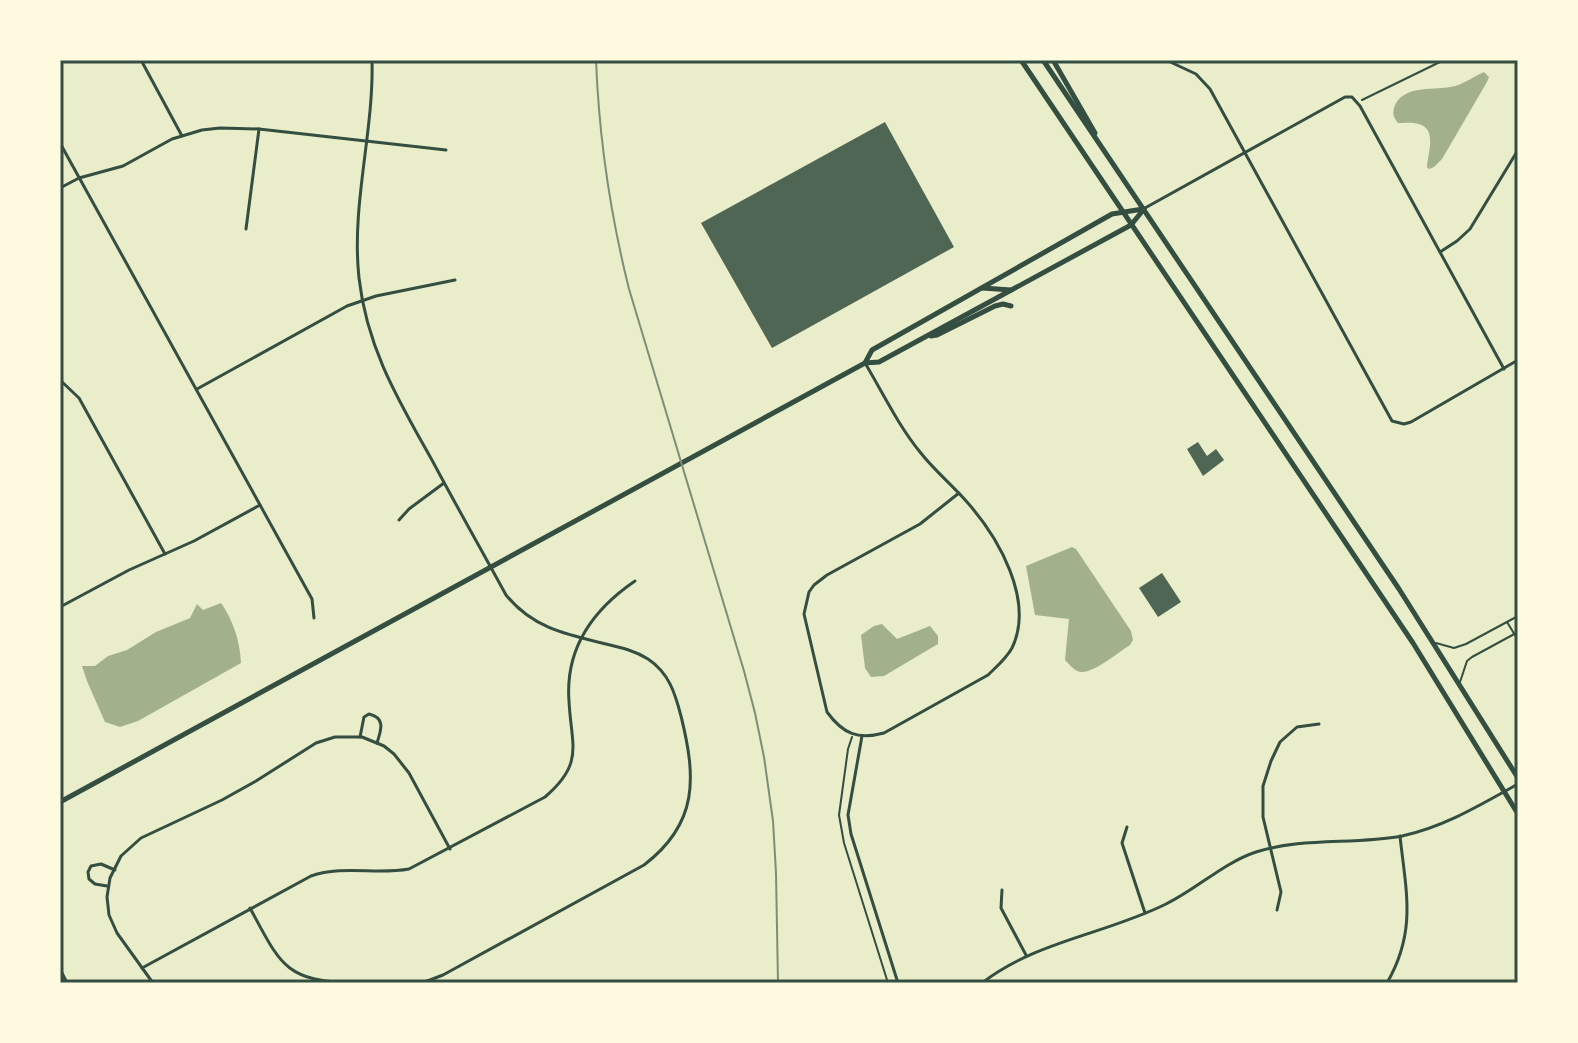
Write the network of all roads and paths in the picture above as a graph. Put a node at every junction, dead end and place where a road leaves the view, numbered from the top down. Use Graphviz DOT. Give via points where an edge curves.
graph roads {
  1 [pos="141,60"];
  2 [pos="372,60"];
  3 [pos="1020,60"];
  4 [pos="1043,60"];
  5 [pos="1053,60"];
  6 [pos="1166,60"];
  7 [pos="1444,60"];
  8 [pos="1358,103"];
  9 [pos="259,129"];
  10 [pos="182,136"];
  11 [pos="367,142"];
  12 [pos="60,143"];
  13 [pos="1103,148"];
  14 [pos="446,150"];
  15 [pos="1518,150"];
  16 [pos="1244,152"];
  17 [pos="79,178"];
  18 [pos="60,188"];
  19 [pos="1144,209"];
  20 [pos="1122,212"];
  21 [pos="1131,225"];
  22 [pos="246,229"];
  23 [pos="1440,252"];
  24 [pos="455,280"];
  25 [pos="981,288"];
  26 [pos="1011,290"];
  27 [pos="363,300"];
  28 [pos="1011,306"];
  29 [pos="926,336"];
  30 [pos="1518,360"];
  31 [pos="865,363"];
  32 [pos="1504,369"];
  33 [pos="60,380"];
  34 [pos="197,389"];
  35 [pos="444,483"];
  36 [pos="959,493"];
  37 [pos="260,505"];
  38 [pos="399,520"];
  39 [pos="165,554"];
  40 [pos="491,568"];
  41 [pos="635,581"];
  42 [pos="60,607"];
  43 [pos="1518,616"];
  44 [pos="314,618"];
  45 [pos="1507,622"];
  46 [pos="1516,633"];
  47 [pos="582,638"];
  48 [pos="1518,640"];
  49 [pos="1434,643"];
  50 [pos="1459,683"];
  51 [pos="1319,724"];
  52 [pos="862,736"];
  53 [pos="360,737"];
  54 [pos="377,743"];
  55 [pos="1518,778"];
  56 [pos="1518,784"];
  57 [pos="1505,791"];
  58 [pos="60,802"];
  59 [pos="1518,814"];
  60 [pos="1127,827"];
  61 [pos="1400,836"];
  62 [pos="450,849"];
  63 [pos="1270,849"];
  64 [pos="115,870"];
  65 [pos="109,886"];
  66 [pos="1002,890"];
  67 [pos="250,908"];
  68 [pos="1277,910"];
  69 [pos="1145,913"];
  70 [pos="1026,955"];
  71 [pos="142,968"];
  72 [pos="60,971"];
  73 [pos="66,983"];
  74 [pos="153,983"];
  75 [pos="351,983"];
  76 [pos="422,983"];
  77 [pos="898,983"];
  78 [pos="982,983"];
  79 [pos="1387,983"];
  1 -- 10 [label="street"];
  2 -- 11 [label="street"];
  3 -- 20 [label="main road"];
  4 -- 13 [label="main road"];
  5 -- 13 [label="main road"];
  6 -- 16 [label="street" via="1203,81"];
  7 -- 8 [label="path"];
  8 -- 16 [label="street" via="1345,97"];
  8 -- 23 [label="street"];
  9 -- 10 [label="street" via="220,128"];
  9 -- 11 [label="street"];
  9 -- 22 [label="street"];
  10 -- 17 [label="street" via="123,166"];
  11 -- 14 [label="street"];
  11 -- 27 [label="street" via="358,255"];
  12 -- 17 [label="street"];
  13 -- 19 [label="main road"];
  15 -- 23 [label="street" via="1470,229"];
  16 -- 19 [label="street"];
  16 -- 32 [label="street" via="1392,421 1404,424"];
  17 -- 18 [label="street"];
  17 -- 34 [label="street"];
  19 -- 20 [label="main road"];
  19 -- 21 [label="main road"];
  19 -- 49 [label="main road"];
  20 -- 21 [label="main road"];
  20 -- 25 [label="main road"];
  21 -- 26 [label="main road"];
  21 -- 57 [label="main road" via="1413,643"];
  23 -- 32 [label="street"];
  24 -- 27 [label="street"];
  25 -- 26 [label="main road"];
  25 -- 31 [label="main road" via="872,350"];
  26 -- 29 [label="main road"];
  27 -- 34 [label="street"];
  27 -- 35 [label="street" via="389,382"];
  28 -- 29 [label="main road" via="995,306"];
  29 -- 31 [label="main road" via="879,362"];
  30 -- 32 [label="street"];
  31 -- 36 [label="street" via="905,433"];
  31 -- 40 [label="main road"];
  33 -- 39 [label="street" via="79,398"];
  34 -- 37 [label="street"];
  35 -- 38 [label="street"];
  35 -- 40 [label="street"];
  36 -- 52 [label="street" via="920,524 827,575 809,592 804,614 827,712 843,729"];
  36 -- 52 [label="street" via="990,532 1016,589 1018,628 1012,647 988,675 884,733"];
  37 -- 39 [label="street"];
  37 -- 44 [label="street" via="312,599"];
  39 -- 42 [label="street"];
  40 -- 47 [label="street" via="517,608 555,631"];
  40 -- 58 [label="main road"];
  41 -- 47 [label="street" via="601,608"];
  43 -- 45 [label="lane"];
  45 -- 46 [label="lane"];
  45 -- 49 [label="lane" via="1454,648"];
  46 -- 48 [label="lane"];
  46 -- 50 [label="lane" via="1467,661"];
  47 -- 62 [label="street" via="569,684 574,753 563,779 545,797"];
  47 -- 76 [label="street" via="637,652 662,670 673,687 691,767 682,818 644,865"];
  49 -- 50 [label="main road"];
  50 -- 55 [label="main road"];
  51 -- 63 [label="street" via="1291,731 1271,761 1262,800"];
  52 -- 77 [label="street" via="848,815"];
  53 -- 54 [label="street"];
  53 -- 54 [label="street" via="364,717 376,716 382,727"];
  53 -- 64 [label="street" via="316,743 222,800 141,838 121,856"];
  54 -- 62 [label="street" via="409,773"];
  56 -- 57 [label="street"];
  57 -- 59 [label="main road"];
  57 -- 61 [label="street" via="1452,820"];
  60 -- 69 [label="street" via="1122,843"];
  61 -- 63 [label="street"];
  61 -- 79 [label="street" via="1407,932"];
  62 -- 67 [label="street" via="395,872 322,872"];
  63 -- 68 [label="street" via="1281,892"];
  63 -- 69 [label="street"];
  64 -- 65 [label="street"];
  64 -- 65 [label="street" via="101,864 88,872 95,884"];
  65 -- 71 [label="street" via="113,925"];
  66 -- 70 [label="street" via="1001,908"];
  67 -- 71 [label="street"];
  67 -- 75 [label="street" via="279,958 293,971 323,982"];
  69 -- 70 [label="street"];
  70 -- 78 [label="street"];
  71 -- 74 [label="street"];
  72 -- 73 [label="main road"];
}
